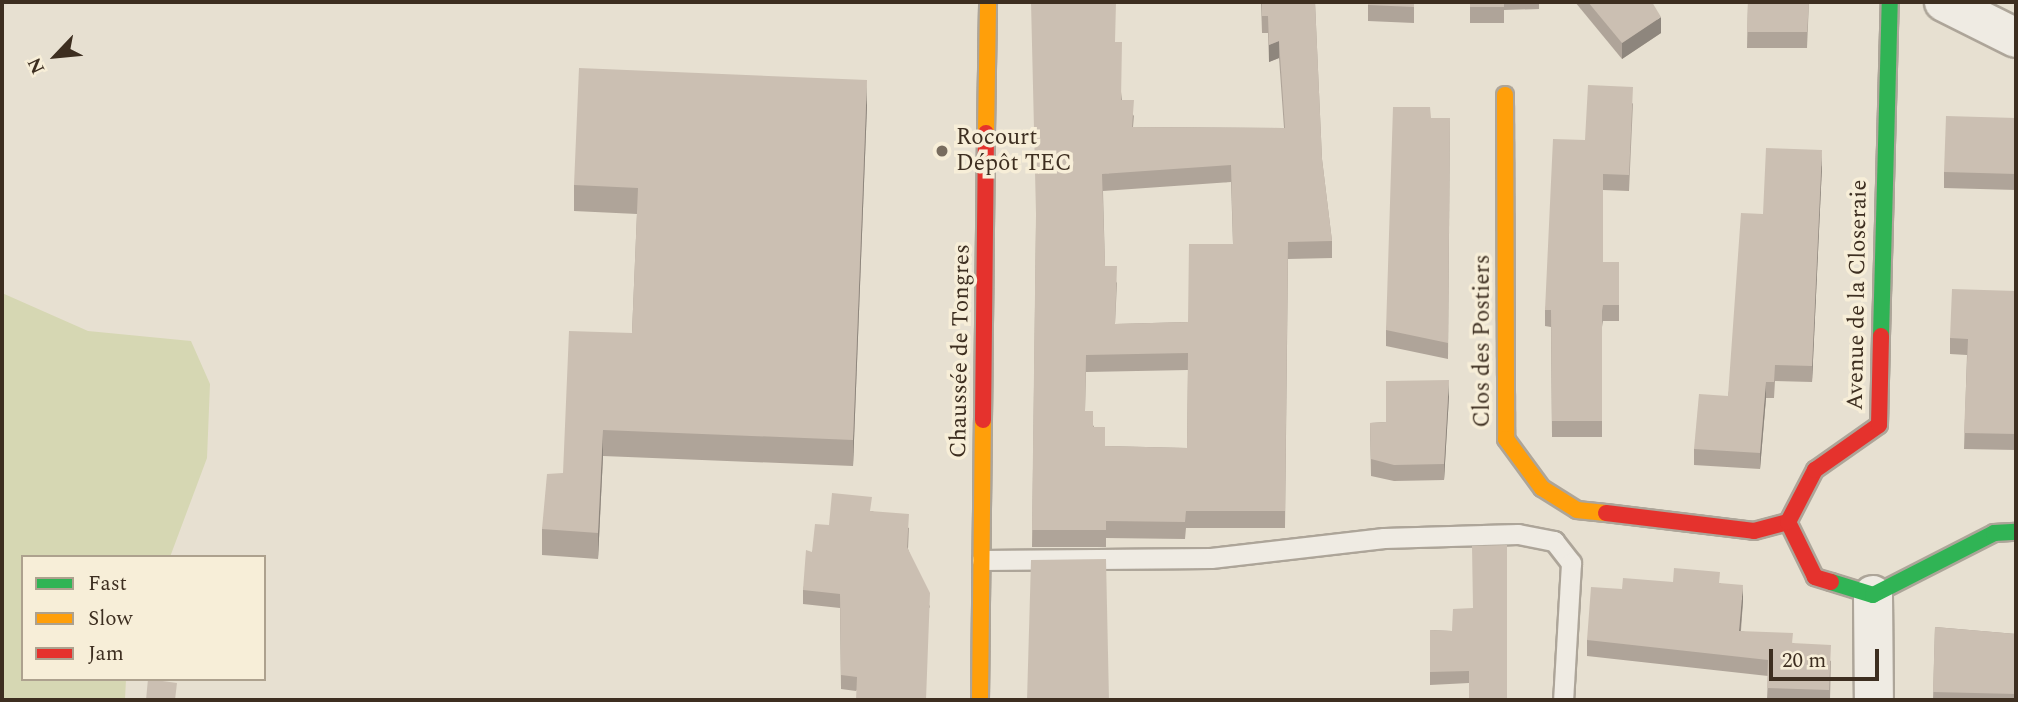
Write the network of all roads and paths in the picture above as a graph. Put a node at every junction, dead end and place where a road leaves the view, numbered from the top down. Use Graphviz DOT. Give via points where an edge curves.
graph roads {
  1 [pos="988,2"];
  2 [pos="1890,2"];
  3 [pos="1944,2"];
  4 [pos="2016,38"];
  5 [pos="1504,95"];
  6 [pos="1788,522"];
  7 [pos="2016,532"];
  8 [pos="982,560"];
  9 [pos="1873,595"];
  10 [pos="980,700"];
  11 [pos="1563,700"];
  12 [pos="1874,700"];
  1 -- 8 [label="street, Chaussée de Tongres"];
  2 -- 6 [label="street, Avenue de la Closeraie" via="1878,425 1815,470"];
  3 -- 4 [label="street"];
  5 -- 6 [label="street, Clos des Postiers" via="1506,439 1542,488 1577,510 1754,531"];
  6 -- 9 [label="street" via="1815,577"];
  7 -- 9 [label="street" via="1994,533"];
  8 -- 10 [label="street, Chaussée de Tongres"];
  8 -- 11 [label="lane" via="1212,558 1384,537 1518,534 1554,541 1571,563"];
  9 -- 12 [label="street"];
}
